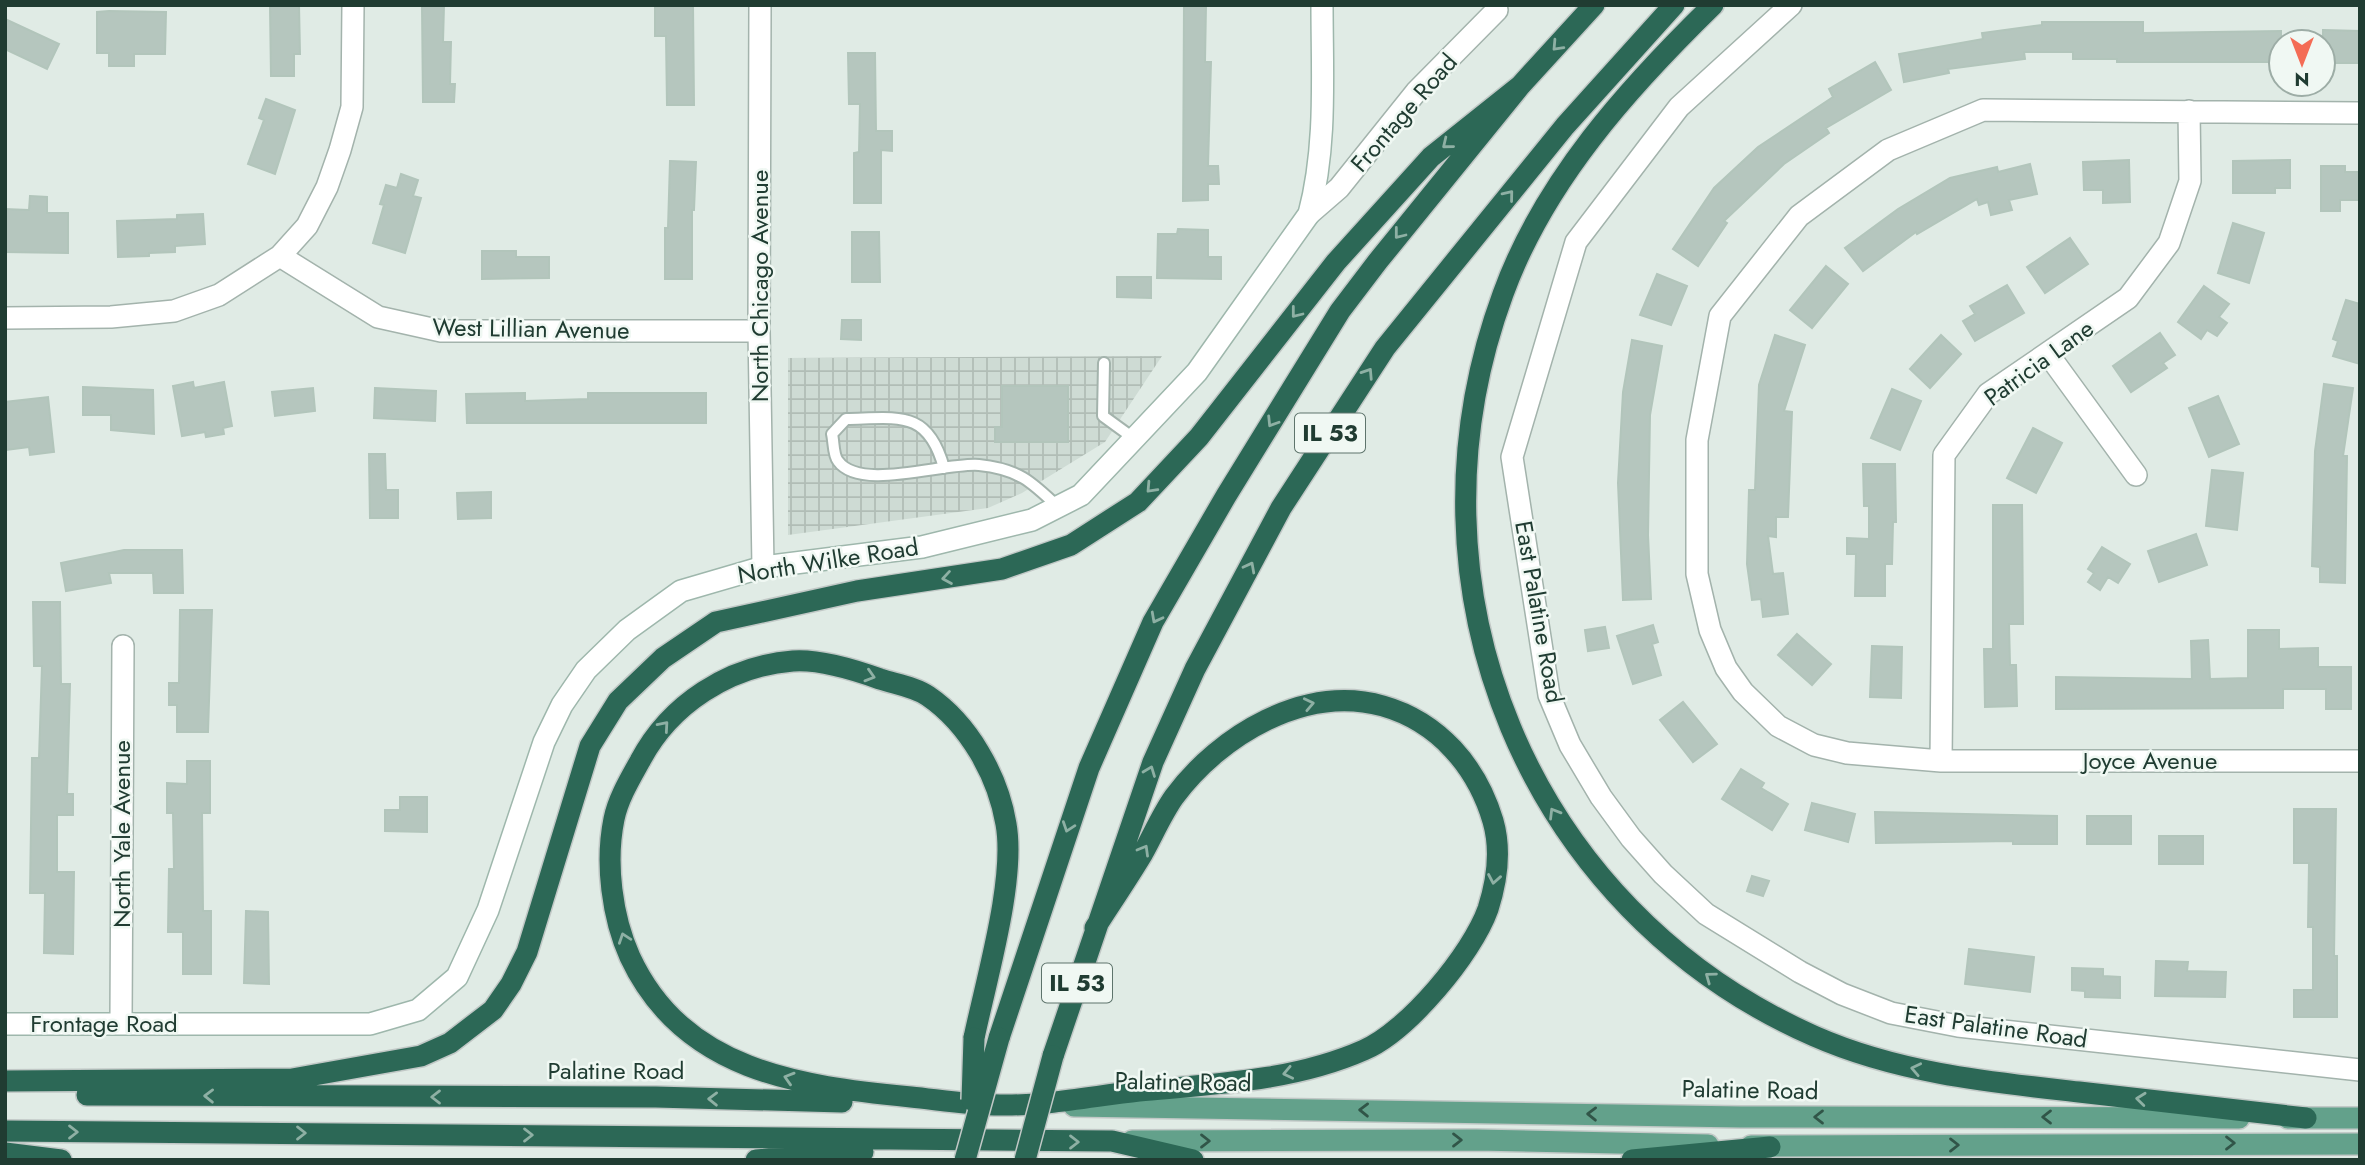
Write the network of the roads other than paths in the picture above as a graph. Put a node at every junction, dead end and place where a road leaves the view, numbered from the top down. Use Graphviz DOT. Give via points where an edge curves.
graph roads {
  1 [pos="353,5"];
  2 [pos="760,5"];
  3 [pos="1322,5"];
  4 [pos="1594,5"];
  5 [pos="1674,5"];
  6 [pos="1713,5"];
  7 [pos="1791,5"];
  8 [pos="1497,10"];
  9 [pos="1520,86"];
  10 [pos="2189,111"];
  11 [pos="2360,113"];
  12 [pos="1309,214"];
  13 [pos="280,256"];
  14 [pos="5,318"];
  15 [pos="759,331"];
  16 [pos="2048,354"];
  17 [pos="1104,363"];
  18 [pos="1136,440"];
  19 [pos="944,468"];
  20 [pos="2136,475"];
  21 [pos="1058,507"];
  22 [pos="763,567"];
  23 [pos="124,646"];
  24 [pos="1941,761"];
  25 [pos="2360,761"];
  26 [pos="1095,928"];
  27 [pos="121,1022"];
  28 [pos="5,1024"];
  29 [pos="202,1024"];
  30 [pos="1056,1047"];
  31 [pos="2360,1070"];
  32 [pos="5,1081"];
  33 [pos="5,1094"];
  34 [pos="1002,1105"];
  35 [pos="2306,1118"];
  36 [pos="2360,1118"];
  37 [pos="971,1130"];
  38 [pos="5,1131"];
  39 [pos="1112,1141"];
  40 [pos="993,1142"];
  41 [pos="2360,1144"];
  42 [pos="1770,1147"];
  43 [pos="5,1153"];
  44 [pos="61,1160"];
  45 [pos="756,1160"];
  46 [pos="965,1160"];
  47 [pos="1025,1160"];
  48 [pos="1041,1160"];
  49 [pos="1193,1160"];
  50 [pos="1632,1160"];
  1 -- 13 [label="street" via="352,107 340,150 307,226"];
  2 -- 15 [label="street, North Chicago Avenue"];
  3 -- 12 [label="street, North Wilke Road" via="1322,143"];
  4 -- 9 [label="highway, IL 53, one-way"];
  26 -- 5 [label="highway, IL 53, one-way" via="1170,721 1281,508 1385,348 1565,126"];
  35 -- 6 [label="highway, one-way" via="1930,1072 1854,1052 1812,1035 1737,995 1670,946 1626,905 1581,851 1533,778 1492,685 1471,582 1466,537 1468,449 1479,378 1503,293 1567,172 1637,82"];
  7 -- 31 [label="street, East Palatine Road" via="1679,107 1576,242 1568,267 1513,457 1549,695 1570,745 1631,838 1697,906 1842,994 1891,1013 1958,1026"];
  8 -- 12 [label="street, Frontage Road" via="1416,92 1339,188"];
  9 -- 32 [label="highway, one-way" via="1431,157 1336,262 1199,437 1138,502 1071,545 1002,569 857,592 716,622 663,658 618,701 590,746 527,952 511,984 493,1010 450,1043 421,1056 292,1079"];
  9 -- 37 [label="highway, IL 53, one-way, bridge" via="1340,311 1153,622 1089,768"];
  10 -- 11 [label="street, Joyce Avenue"];
  10 -- 16 [label="street, Patricia Lane" via="2190,181 2169,243 2128,298"];
  10 -- 24 [label="street, Joyce Avenue" via="1983,110 1888,150 1799,216 1720,316 1697,440 1697,574 1710,630 1726,668 1778,726 1814,744 1847,754"];
  12 -- 18 [label="street, North Wilke Road" via="1197,372"];
  13 -- 14 [label="street" via="219,295 174,311"];
  13 -- 15 [label="street, West Lillian Avenue" via="378,317 441,331"];
  15 -- 22 [label="street, North Chicago Avenue"];
  16 -- 20 [label="street"];
  16 -- 24 [label="street, Patricia Lane" via="1987,394 1944,455"];
  17 -- 18 [label="lane" via="1103,416"];
  18 -- 21 [label="street, North Wilke Road" via="1081,495"];
  19 -- 19 [label="lane" via="852,473 836,460 832,435 846,419 913,422 929,432"];
  19 -- 21 [label="lane" via="978,465 1025,476"];
  21 -- 22 [label="street, North Wilke Road" via="1032,520 922,547"];
  22 -- 29 [label="street, North Wilke Road" via="681,592 626,630 586,670 544,742 488,910 457,977 418,1010 370,1024"];
  23 -- 27 [label="street, North Yale Avenue"];
  24 -- 25 [label="street, Joyce Avenue"];
  26 -- 30 [label="highway, IL 53"];
  26 -- 34 [label="highway, one-way" via="1171,801 1195,772 1267,719 1303,705 1367,701 1418,721 1462,757 1495,827 1499,852 1487,912 1434,991 1401,1028 1368,1049 1285,1075"];
  27 -- 28 [label="street, Frontage Road"];
  27 -- 29 [label="street, Frontage Road"];
  30 -- 47 [label="highway, IL 53, bridge"];
  30 -- 48 [label="highway, bridge"];
  34 -- 33 [label="highway, Palatine Road, one-way" via="656,1097"];
  35 -- 34 [label="main road, Palatine Road, one-way" via="1741,1117"];
  34 -- 37 [label="highway, one-way, bridge" via="824,1089 721,1055 652,999 623,940 615,908 614,820 625,787 647,748 681,707 749,669 800,660 863,673 926,694 970,738 993,778 1007,827 1007,874 974,1038"];
  35 -- 36 [label="main road, Palatine Road"];
  37 -- 46 [label="highway, IL 53, bridge"];
  38 -- 40 [label="highway, one-way"];
  40 -- 39 [label="highway, one-way"];
  39 -- 42 [label="main road, one-way" via="1476,1140"];
  39 -- 49 [label="highway"];
  40 -- 45 [label="highway"];
  42 -- 41 [label="main road, one-way"];
  42 -- 50 [label="highway"];
  43 -- 44 [label="highway"];
}
